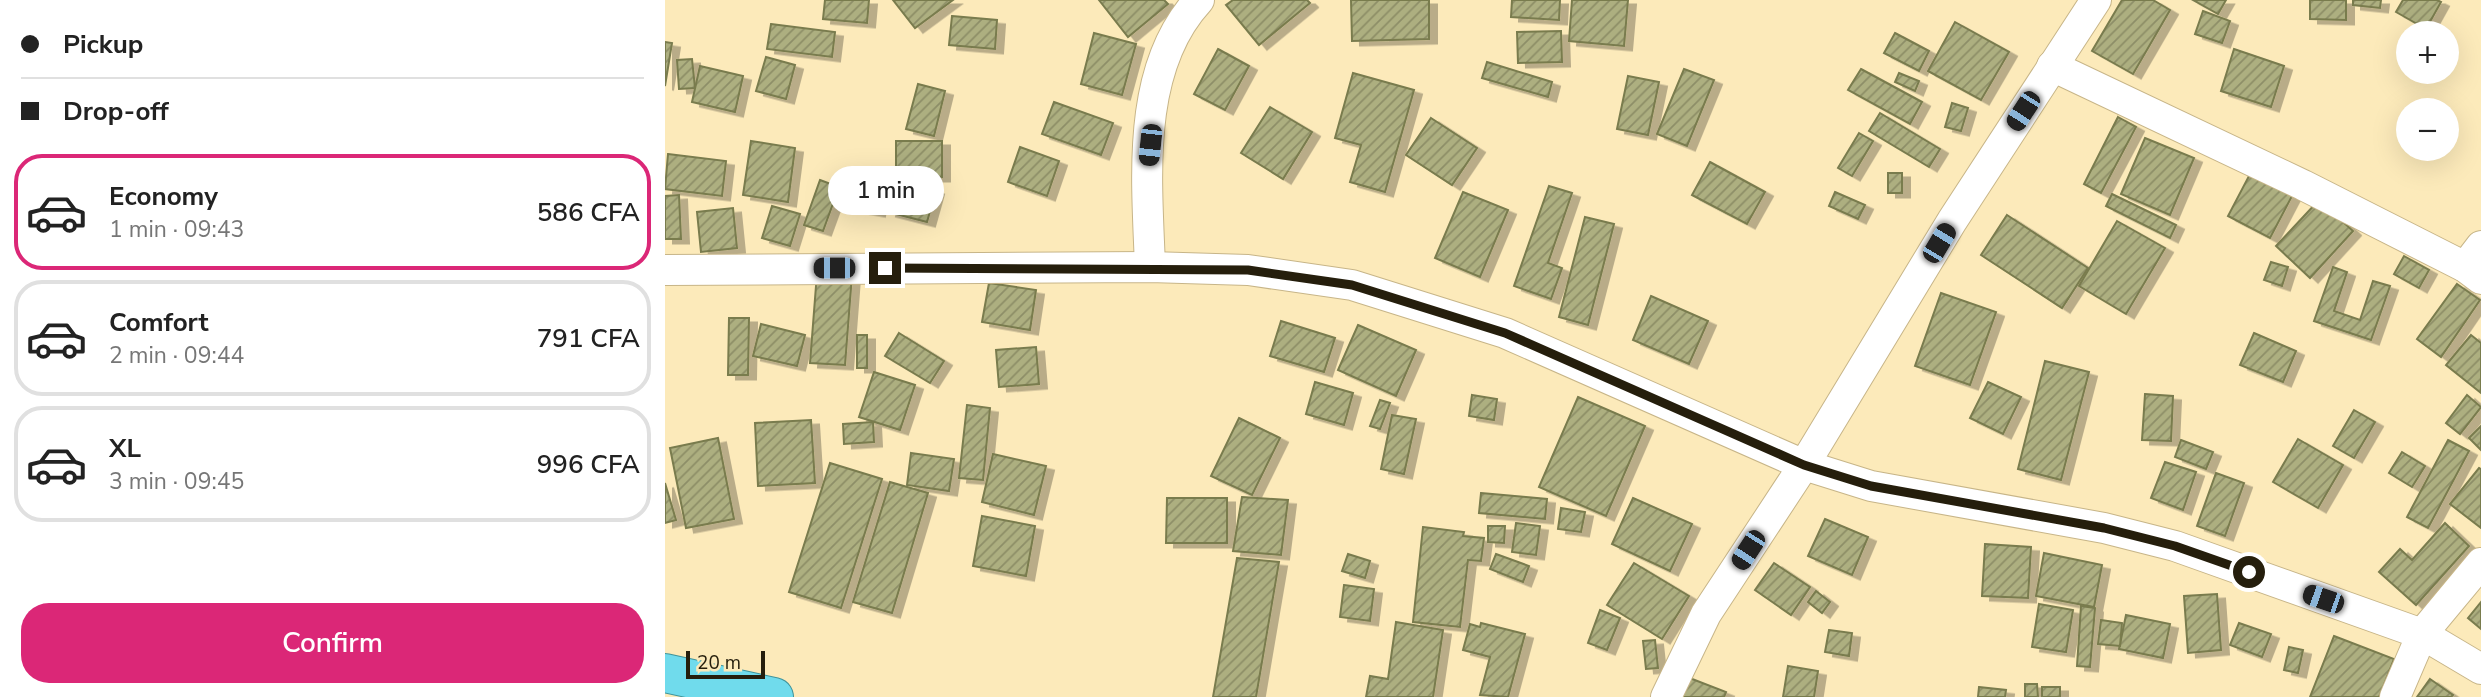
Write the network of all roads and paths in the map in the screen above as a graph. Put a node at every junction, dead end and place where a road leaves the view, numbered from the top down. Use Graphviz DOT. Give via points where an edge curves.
graph roads {
  1 [pos="1199,0"];
  2 [pos="2096,0"];
  3 [pos="2052,66"];
  4 [pos="2475,264"];
  5 [pos="1150,267"];
  6 [pos="665,270"];
  7 [pos="1804,465"];
  8 [pos="2481,563"];
  9 [pos="2422,634"];
  10 [pos="2481,668"];
  11 [pos="665,673"];
  12 [pos="774,697"];
  13 [pos="1666,697"];
  14 [pos="2395,697"];
  1 -- 5 [label="street" via="1185,15 1157,75 1147,168"];
  2 -- 3 [label="street"];
  3 -- 4 [label="street"];
  3 -- 7 [label="street"];
  5 -- 6 [label="street"];
  5 -- 7 [label="street" via="1248,270 1352,285 1505,333"];
  7 -- 9 [label="street" via="1871,486 2104,528 2175,546"];
  7 -- 13 [label="street" via="1706,614"];
  8 -- 9 [label="street"];
  9 -- 10 [label="street"];
  9 -- 14 [label="street"];
  11 -- 12 [label="highway"];
}
